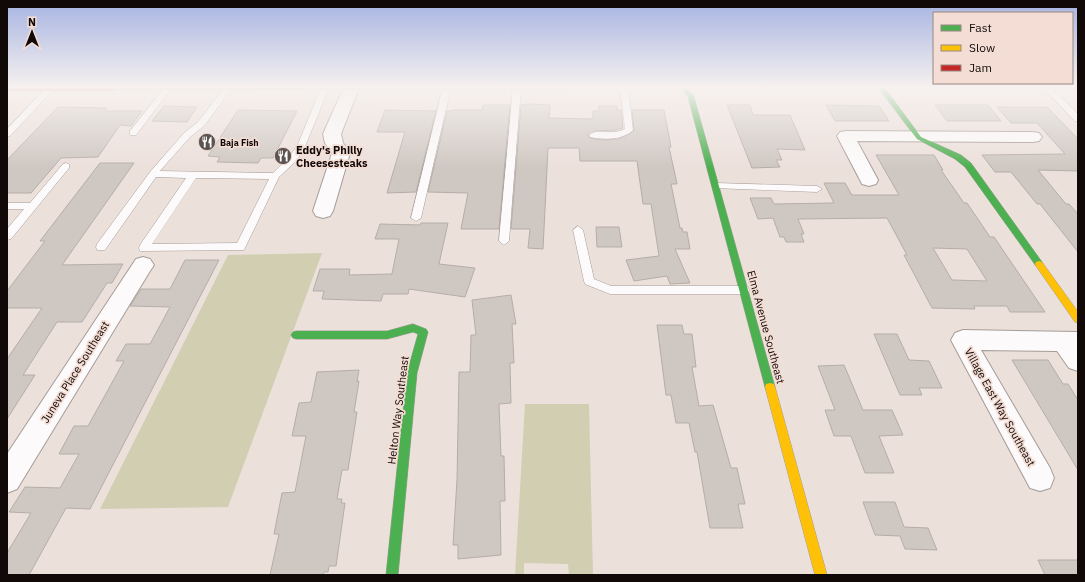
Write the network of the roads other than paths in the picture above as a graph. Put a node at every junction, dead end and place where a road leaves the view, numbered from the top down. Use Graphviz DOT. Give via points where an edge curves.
graph roads {
  1 [pos="26,114"];
  2 [pos="148,114"];
  3 [pos="208,114"];
  4 [pos="313,114"];
  5 [pos="343,114"];
  6 [pos="441,114"];
  7 [pos="516,114"];
  8 [pos="627,114"];
  9 [pos="696,114"];
  10 [pos="901,114"];
  11 [pos="133,133"];
  12 [pos="7,134"];
  13 [pos="594,135"];
  14 [pos="919,138"];
  15 [pos="1033,138"];
  16 [pos="66,166"];
  17 [pos="153,174"];
  18 [pos="193,175"];
  19 [pos="275,176"];
  20 [pos="869,180"];
  21 [pos="716,186"];
  22 [pos="817,189"];
  23 [pos="7,206"];
  24 [pos="32,206"];
  25 [pos="323,211"];
  26 [pos="416,218"];
  27 [pos="578,230"];
  28 [pos="7,236"];
  29 [pos="504,241"];
  30 [pos="101,247"];
  31 [pos="143,265"];
  32 [pos="744,290"];
  33 [pos="1078,319"];
  34 [pos="296,335"];
  35 [pos="1073,348"];
  36 [pos="1040,478"];
  37 [pos="7,479"];
  38 [pos="392,575"];
  39 [pos="821,575"];
  1 -- 12 [label="lane"];
  2 -- 11 [label="lane"];
  3 -- 17 [label="lane"];
  4 -- 19 [label="lane" via="294,158"];
  5 -- 25 [label="street" via="332,134 334,143 341,153"];
  6 -- 26 [label="lane"];
  7 -- 29 [label="lane"];
  8 -- 13 [label="lane" via="629,130 625,133 616,136"];
  9 -- 21 [label="street, Elma Avenue Southeast"];
  10 -- 14 [label="street"];
  14 -- 15 [label="street"];
  14 -- 20 [label="street" via="846,136"];
  14 -- 33 [label="street" via="958,157 968,165"];
  16 -- 24 [label="lane"];
  17 -- 18 [label="lane"];
  17 -- 30 [label="lane"];
  18 -- 19 [label="lane"];
  18 -- 19 [label="lane" via="144,248 240,248"];
  21 -- 22 [label="lane"];
  21 -- 32 [label="street, Elma Avenue Southeast"];
  23 -- 24 [label="lane"];
  24 -- 28 [label="lane"];
  27 -- 32 [label="lane" via="589,282 610,290"];
  31 -- 37 [label="street, Juneva Place Southeast"];
  32 -- 39 [label="street, Elma Avenue Southeast"];
  34 -- 38 [label="street, Helton Way Southeast" via="387,335 413,328 423,332 424,336 412,373"];
  35 -- 36 [label="street, Village East Way Southeast" via="964,340"];
}
